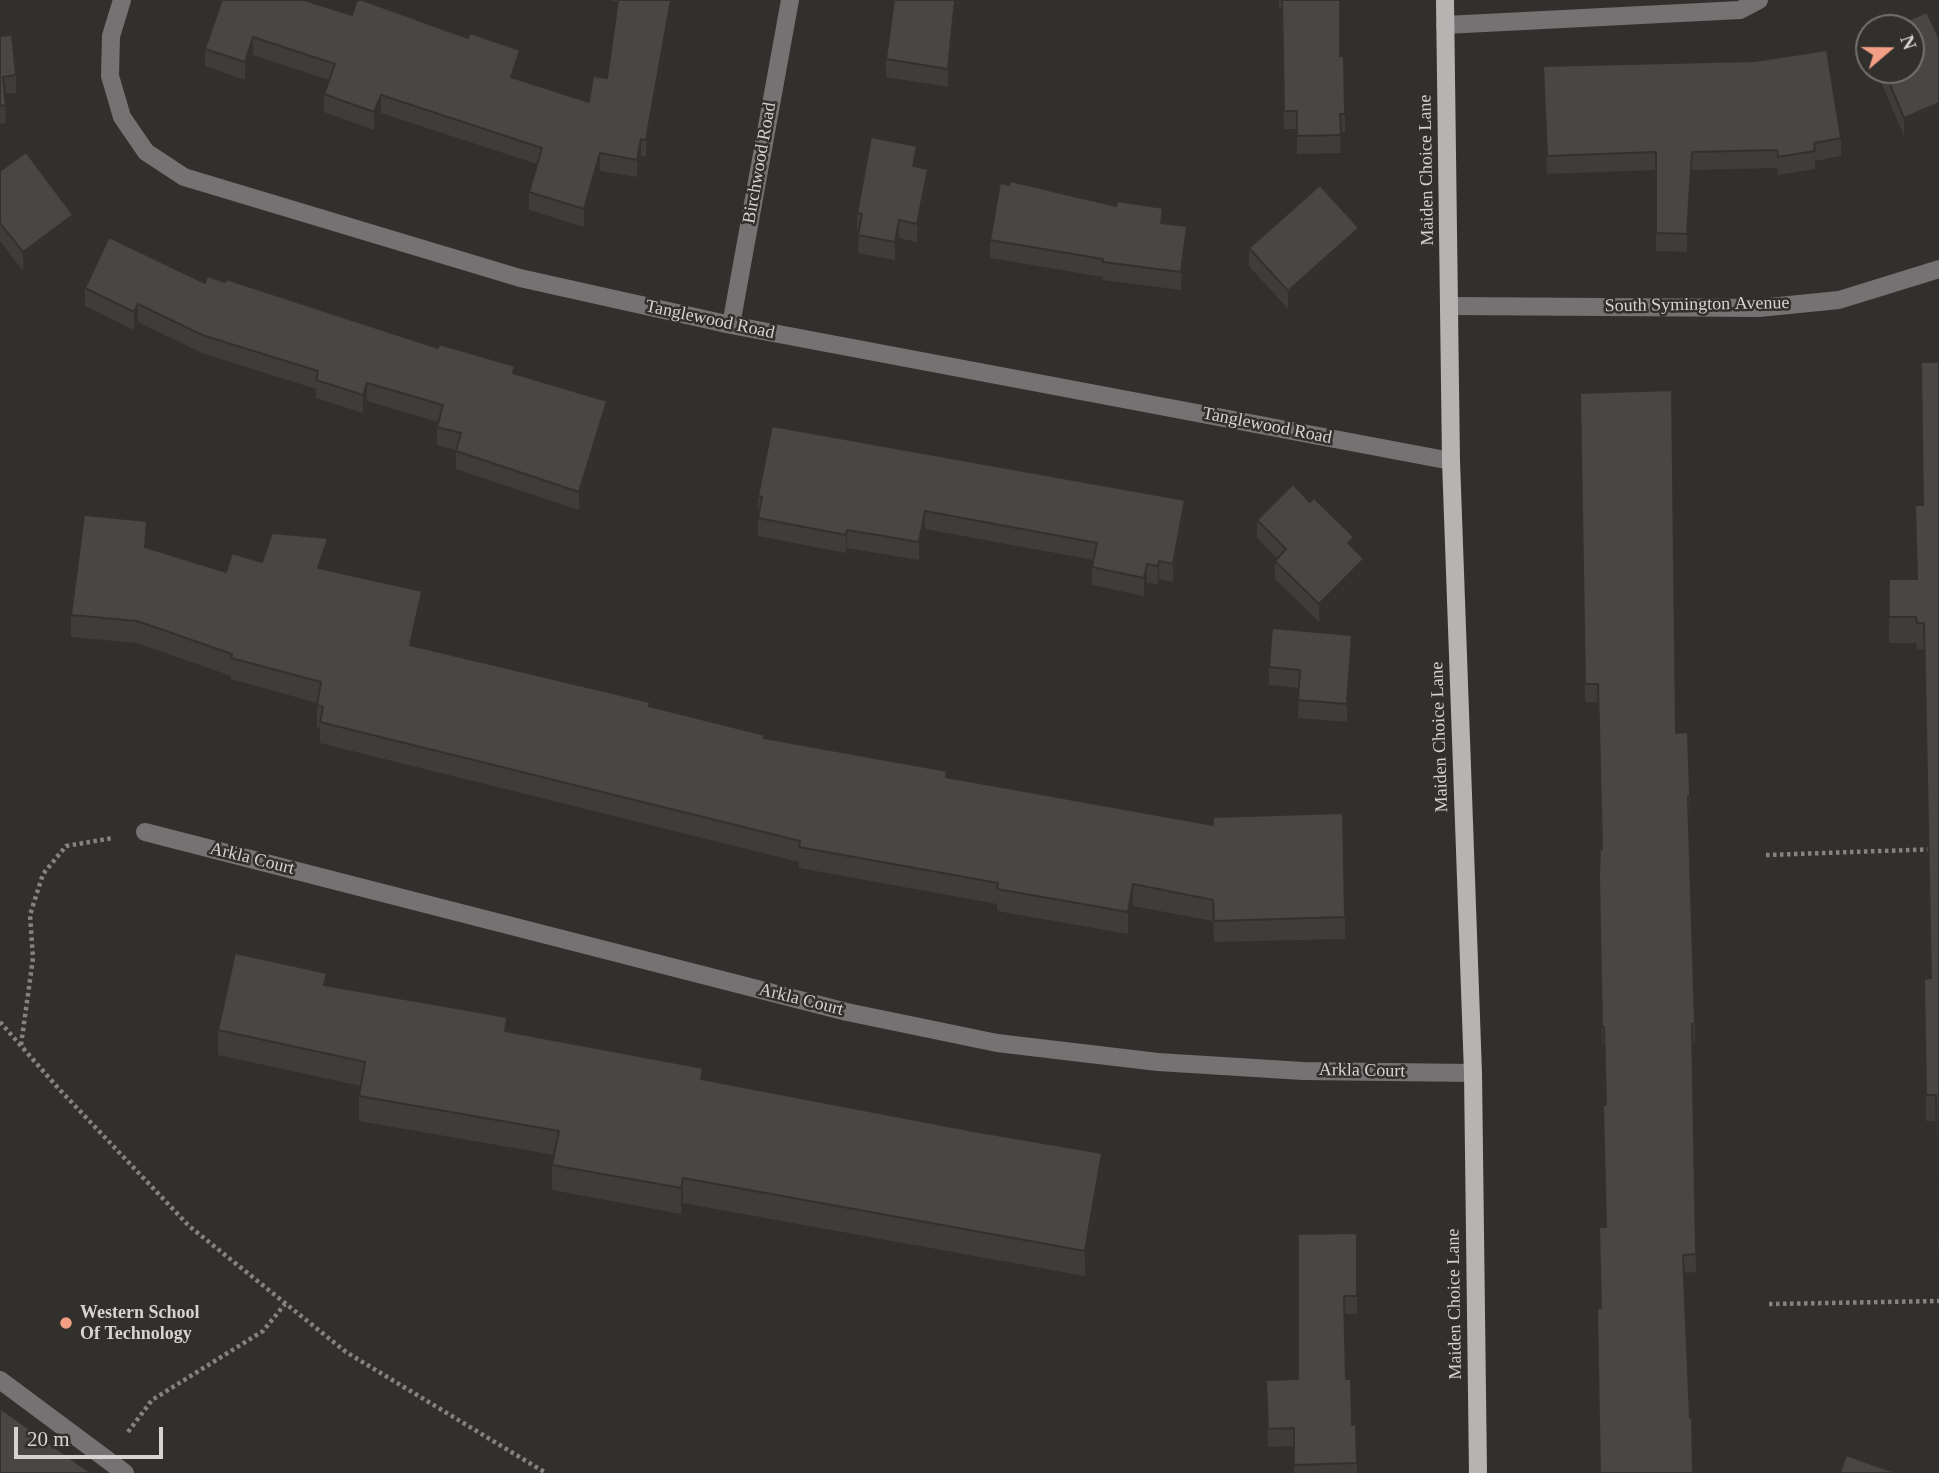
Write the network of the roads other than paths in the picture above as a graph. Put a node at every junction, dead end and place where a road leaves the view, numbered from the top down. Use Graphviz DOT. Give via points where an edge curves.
graph roads {
  1 [pos="122,0"];
  2 [pos="790,0"];
  3 [pos="1445,0"];
  4 [pos="1759,0"];
  5 [pos="1445,25"];
  6 [pos="1939,269"];
  7 [pos="1450,306"];
  8 [pos="730,325"];
  9 [pos="1451,461"];
  10 [pos="145,832"];
  11 [pos="1473,1073"];
  12 [pos="0,1380"];
  13 [pos="125,1473"];
  14 [pos="1478,1473"];
  1 -- 8 [label="street, Tanglewood Road" via="111,36 110,76 122,117 146,152 184,177 520,278"];
  2 -- 8 [label="street, Birchwood Road"];
  3 -- 5 [label="main road, Maiden Choice Lane"];
  4 -- 5 [label="street" via="1740,10"];
  5 -- 7 [label="main road, Maiden Choice Lane"];
  6 -- 7 [label="street, South Symington Avenue" via="1839,300 1759,308"];
  7 -- 9 [label="main road, Maiden Choice Lane"];
  8 -- 9 [label="street, Tanglewood Road"];
  9 -- 11 [label="main road, Maiden Choice Lane"];
  10 -- 11 [label="street, Arkla Court" via="834,1008 997,1043 1158,1062"];
  11 -- 14 [label="main road, Maiden Choice Lane"];
  12 -- 13 [label="street"];
}
